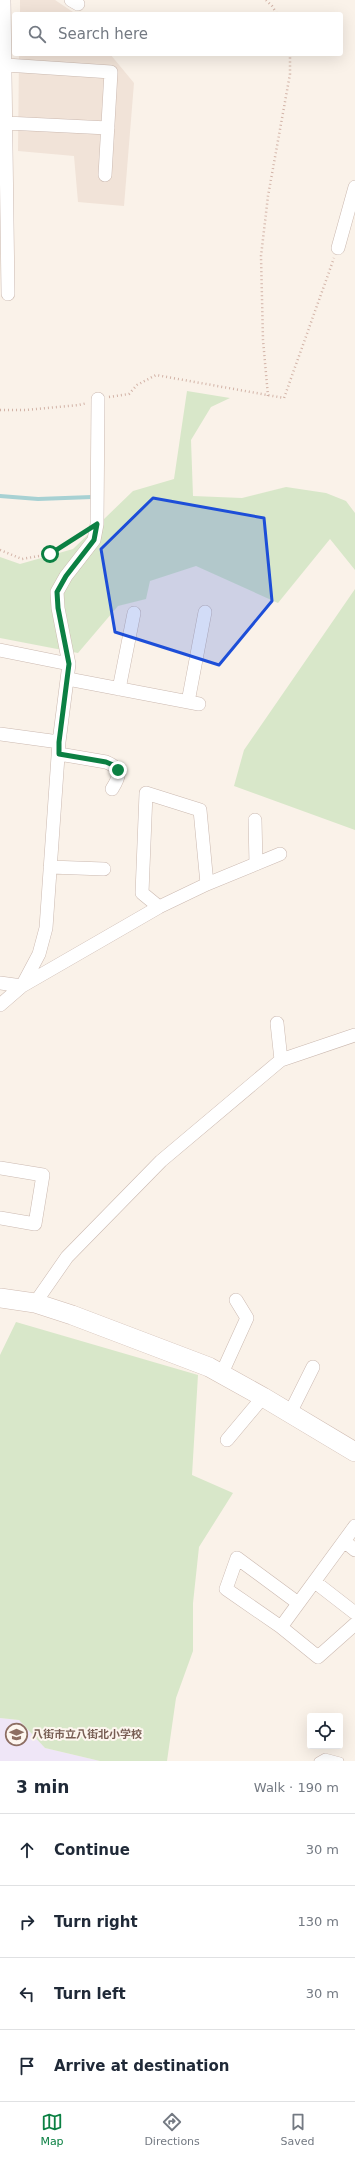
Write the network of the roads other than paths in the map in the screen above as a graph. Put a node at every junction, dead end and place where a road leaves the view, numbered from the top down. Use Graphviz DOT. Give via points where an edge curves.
graph roads {
  1 [pos="3,7"];
  2 [pos="6,65"];
  3 [pos="6,123"];
  4 [pos="108,128"];
  5 [pos="105,175"];
  6 [pos="355,187"];
  7 [pos="338,248"];
  8 [pos="8,294"];
  9 [pos="98,399"];
  10 [pos="205,612"];
  11 [pos="134,613"];
  12 [pos="0,650"];
  13 [pos="69,664"];
  14 [pos="68,679"];
  15 [pos="119,689"];
  16 [pos="0,734"];
  17 [pos="59,748"];
  18 [pos="112,789"];
  19 [pos="255,820"];
  20 [pos="280,854"];
  21 [pos="256,864"];
  22 [pos="50,867"];
  23 [pos="104,868"];
  24 [pos="207,884"];
  25 [pos="159,907"];
  26 [pos="0,983"];
  27 [pos="22,986"];
  28 [pos="0,1005"];
  29 [pos="277,1023"];
  30 [pos="355,1035"];
  31 [pos="281,1060"];
  32 [pos="0,1168"];
  33 [pos="0,1221"];
  34 [pos="0,1298"];
  35 [pos="236,1300"];
  36 [pos="35,1303"];
  37 [pos="313,1367"];
  38 [pos="222,1373"];
  39 [pos="263,1397"];
  40 [pos="290,1413"];
  41 [pos="227,1440"];
  42 [pos="355,1452"];
  43 [pos="355,1526"];
  44 [pos="344,1541"];
  45 [pos="355,1550"];
  46 [pos="315,1582"];
  47 [pos="298,1603"];
  48 [pos="355,1613"];
  49 [pos="355,1624"];
  50 [pos="281,1627"];
  51 [pos="318,1761"];
  52 [pos="340,1761"];
  1 -- 2 [label="street"];
  2 -- 3 [label="street"];
  2 -- 4 [label="street" via="111,72"];
  3 -- 4 [label="street"];
  3 -- 8 [label="street"];
  4 -- 5 [label="street"];
  6 -- 7 [label="street"];
  9 -- 13 [label="street" via="97,524 94,540 57,592"];
  10 -- 15 [label="street" via="194,703"];
  11 -- 15 [label="street"];
  12 -- 13 [label="street"];
  13 -- 14 [label="street"];
  14 -- 15 [label="street"];
  14 -- 17 [label="street"];
  16 -- 17 [label="street"];
  17 -- 18 [label="street" via="113,765 118,770 119,777"];
  17 -- 22 [label="street"];
  19 -- 21 [label="street"];
  20 -- 21 [label="street"];
  21 -- 24 [label="street"];
  22 -- 23 [label="street"];
  22 -- 27 [label="street" via="46,928 39,954"];
  24 -- 25 [label="street"];
  24 -- 25 [label="street" via="200,810 146,794 142,893"];
  25 -- 27 [label="street"];
  26 -- 27 [label="street"];
  27 -- 28 [label="street"];
  29 -- 31 [label="street"];
  30 -- 31 [label="street"];
  31 -- 36 [label="street" via="161,1161 67,1257"];
  32 -- 33 [label="street" via="43,1175 35,1224"];
  34 -- 36 [label="street"];
  35 -- 38 [label="street" via="247,1318"];
  36 -- 38 [label="street"];
  37 -- 40 [label="street"];
  38 -- 39 [label="street"];
  39 -- 40 [label="street"];
  39 -- 41 [label="street"];
  40 -- 42 [label="street"];
  43 -- 44 [label="street"];
  44 -- 45 [label="street"];
  44 -- 46 [label="street"];
  46 -- 47 [label="street"];
  46 -- 48 [label="street"];
  47 -- 50 [label="street"];
  47 -- 50 [label="street" via="238,1558 226,1589"];
  49 -- 50 [label="street" via="318,1657"];
  51 -- 52 [label="lane" via="325,1757"];
}
